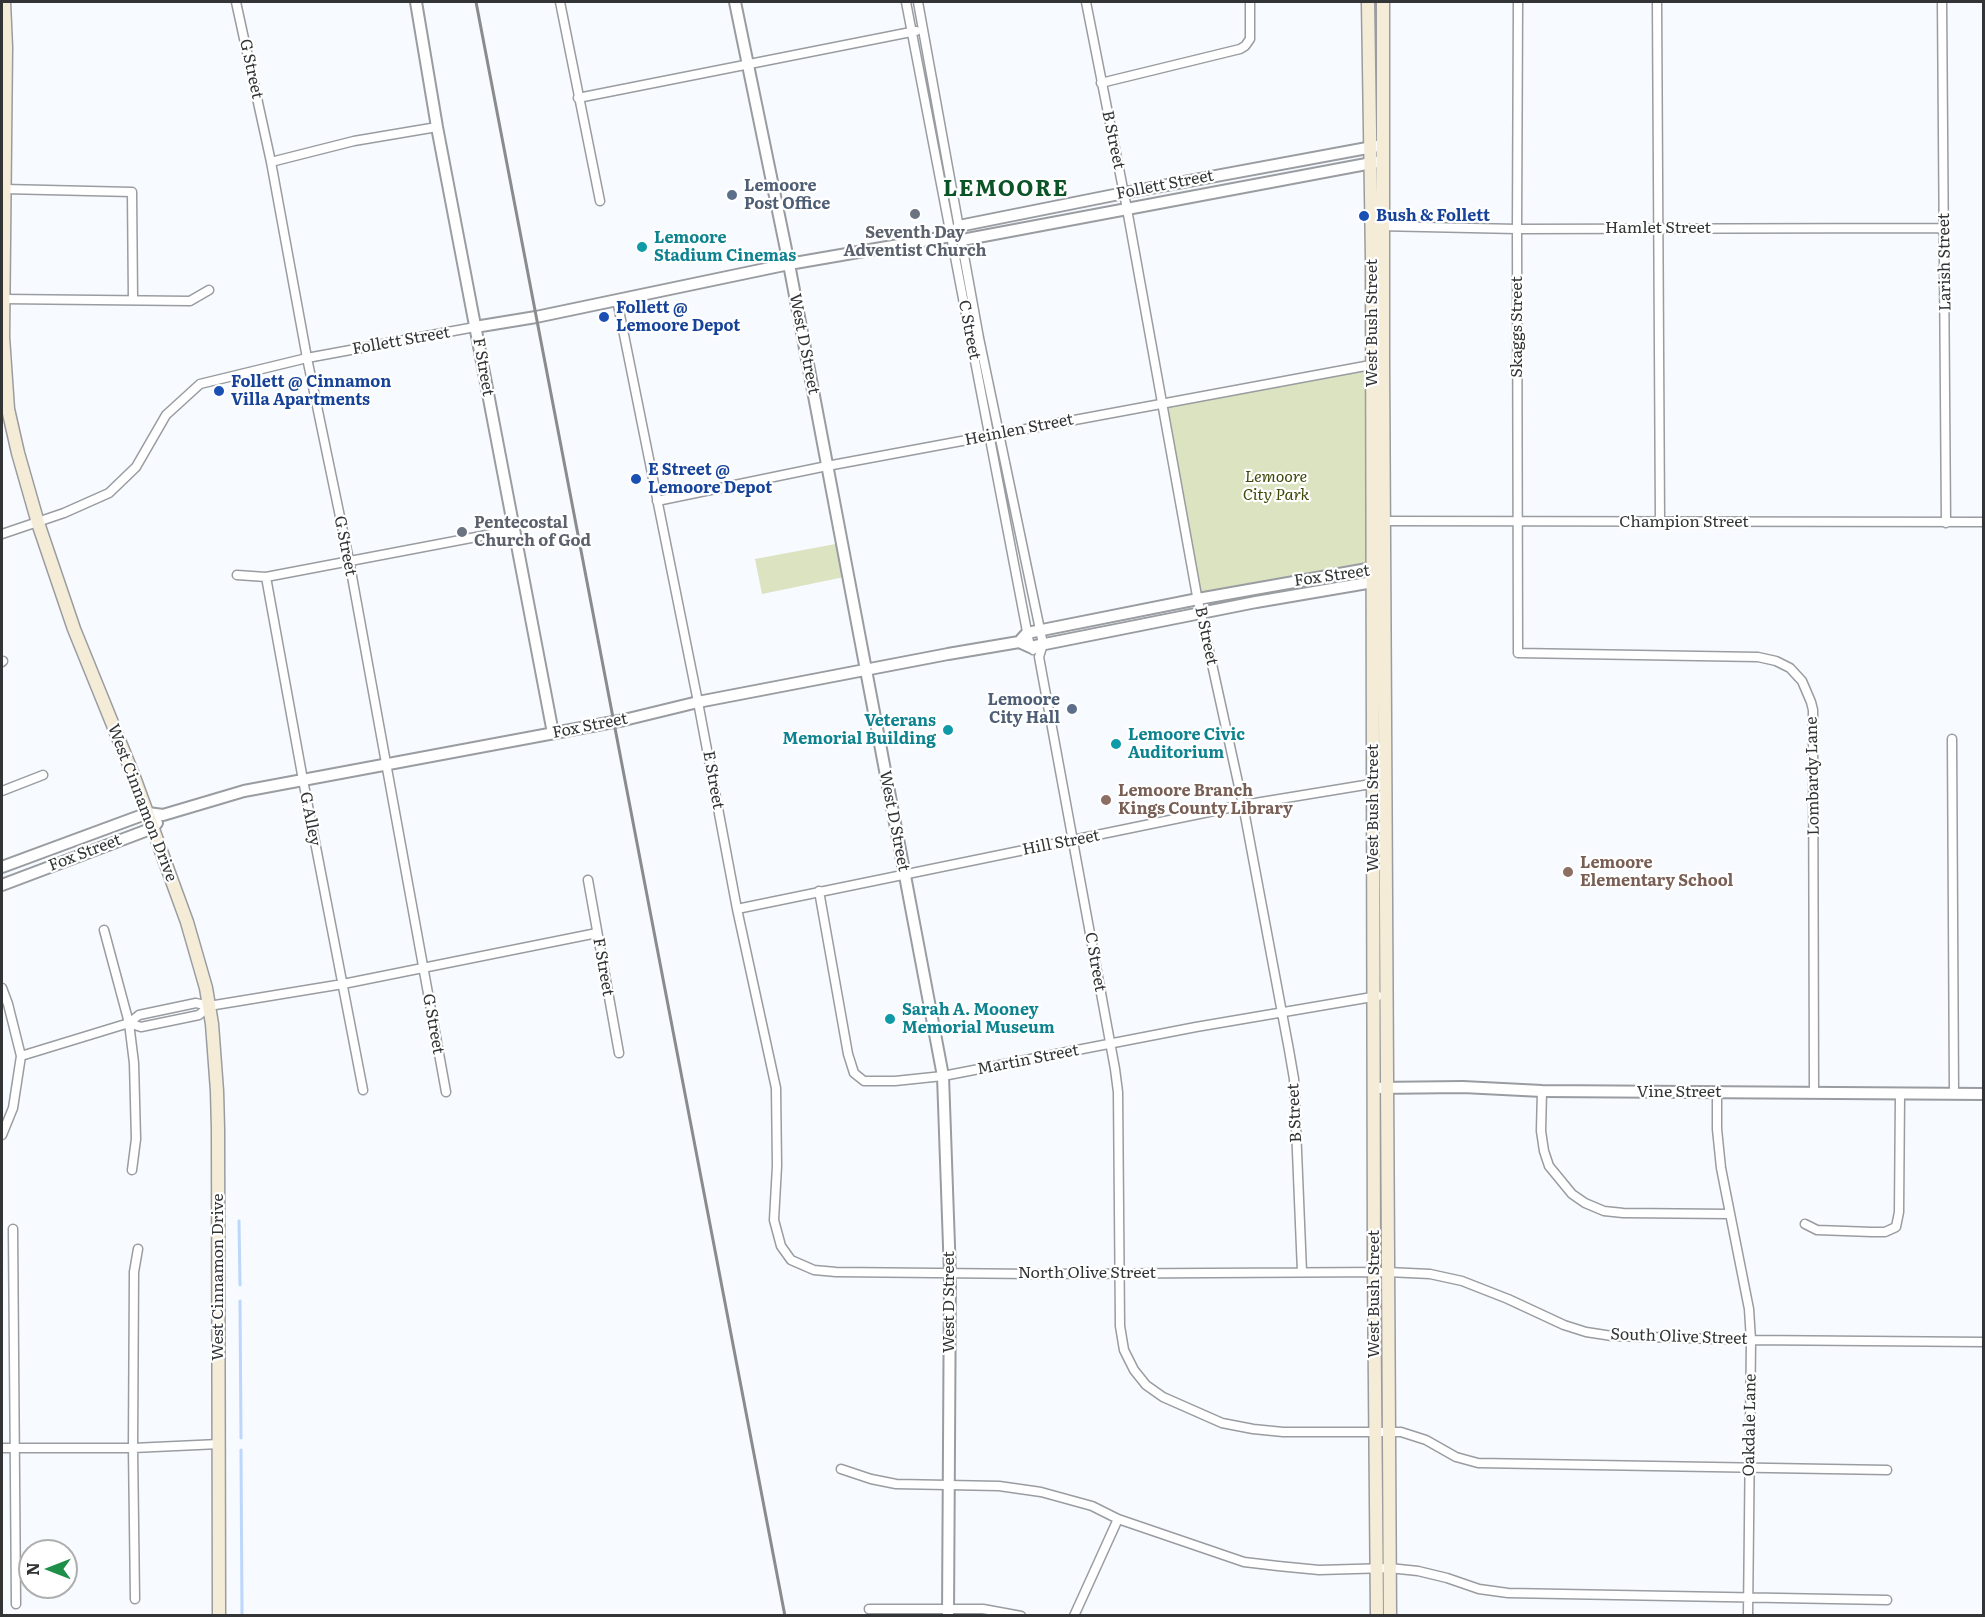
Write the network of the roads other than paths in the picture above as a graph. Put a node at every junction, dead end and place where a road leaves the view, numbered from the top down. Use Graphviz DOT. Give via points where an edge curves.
graph roads {
  1 [pos="4,2"];
  2 [pos="236,2"];
  3 [pos="416,2"];
  4 [pos="560,2"];
  5 [pos="735,2"];
  6 [pos="906,2"];
  7 [pos="918,2"];
  8 [pos="1086,2"];
  9 [pos="1250,2"];
  10 [pos="1368,2"];
  11 [pos="1383,2"];
  12 [pos="1518,2"];
  13 [pos="1658,2"];
  14 [pos="1942,2"];
  15 [pos="923,30"];
  16 [pos="912,32"];
  17 [pos="748,64"];
  18 [pos="1101,83"];
  19 [pos="578,98"];
  20 [pos="437,127"];
  21 [pos="1370,146"];
  22 [pos="1384,146"];
  23 [pos="271,162"];
  24 [pos="1377,162"];
  25 [pos="4,189"];
  26 [pos="1124,192"];
  27 [pos="600,201"];
  28 [pos="1127,209"];
  29 [pos="959,226"];
  30 [pos="1378,226"];
  31 [pos="1657,228"];
  32 [pos="1944,228"];
  33 [pos="1516,229"];
  34 [pos="951,236"];
  35 [pos="962,240"];
  36 [pos="789,264"];
  37 [pos="209,290"];
  38 [pos="3,299"];
  39 [pos="133,300"];
  40 [pos="617,300"];
  41 [pos="475,327"];
  42 [pos="307,358"];
  43 [pos="1377,364"];
  44 [pos="1162,405"];
  45 [pos="999,434"];
  46 [pos="989,436"];
  47 [pos="827,466"];
  48 [pos="657,501"];
  49 [pos="1660,521"];
  50 [pos="1379,522"];
  51 [pos="1517,522"];
  52 [pos="1983,522"];
  53 [pos="38,523"];
  54 [pos="1946,523"];
  55 [pos="513,530"];
  56 [pos="2,534"];
  57 [pos="349,560"];
  58 [pos="1379,571"];
  59 [pos="237,575"];
  60 [pos="266,577"];
  61 [pos="1373,582"];
  62 [pos="1198,599"];
  63 [pos="1201,613"];
  64 [pos="1040,630"];
  65 [pos="1027,633"];
  66 [pos="1032,647"];
  67 [pos="1518,653"];
  68 [pos="865,669"];
  69 [pos="698,702"];
  70 [pos="553,733"];
  71 [pos="1952,739"];
  72 [pos="386,765"];
  73 [pos="43,775"];
  74 [pos="303,780"];
  75 [pos="1386,781"];
  76 [pos="1373,784"];
  77 [pos="2,791"];
  78 [pos="1243,805"];
  79 [pos="148,813"];
  80 [pos="163,815"];
  81 [pos="153,828"];
  82 [pos="1073,841"];
  83 [pos="2,867"];
  84 [pos="904,875"];
  85 [pos="588,880"];
  86 [pos="2,885"];
  87 [pos="819,891"];
  88 [pos="736,909"];
  89 [pos="104,930"];
  90 [pos="597,933"];
  91 [pos="423,968"];
  92 [pos="342,984"];
  93 [pos="2,988"];
  94 [pos="1387,994"];
  95 [pos="1374,997"];
  96 [pos="209,1006"];
  97 [pos="1281,1013"];
  98 [pos="129,1023"];
  99 [pos="1110,1044"];
  100 [pos="619,1053"];
  101 [pos="21,1056"];
  102 [pos="943,1076"];
  103 [pos="1374,1088"];
  104 [pos="1387,1088"];
  105 [pos="363,1090"];
  106 [pos="1542,1091"];
  107 [pos="446,1092"];
  108 [pos="1814,1092"];
  109 [pos="1717,1093"];
  110 [pos="1900,1094"];
  111 [pos="1954,1094"];
  112 [pos="1983,1094"];
  113 [pos="2,1135"];
  114 [pos="132,1170"];
  115 [pos="1730,1214"];
  116 [pos="1805,1224"];
  117 [pos="13,1229"];
  118 [pos="138,1249"];
  119 [pos="791,1260"];
  120 [pos="1302,1272"];
  121 [pos="1380,1272"];
  122 [pos="1120,1273"];
  123 [pos="950,1274"];
  124 [pos="1751,1340"];
  125 [pos="1983,1342"];
  126 [pos="1381,1431"];
  127 [pos="219,1444"];
  128 [pos="2,1448"];
  129 [pos="15,1448"];
  130 [pos="133,1448"];
  131 [pos="1749,1468"];
  132 [pos="841,1469"];
  133 [pos="1887,1470"];
  134 [pos="947,1485"];
  135 [pos="1118,1519"];
  136 [pos="1383,1569"];
  137 [pos="1748,1598"];
  138 [pos="135,1599"];
  139 [pos="1887,1600"];
  140 [pos="16,1604"];
  141 [pos="869,1609"];
  142 [pos="948,1612"];
  143 [pos="219,1616"];
  144 [pos="1021,1616"];
  145 [pos="1074,1616"];
  146 [pos="1377,1616"];
  147 [pos="1390,1616"];
  148 [pos="1748,1616"];
  1 -- 25 [label="main road, West Cinnamon Drive"];
  2 -- 23 [label="street, G Street"];
  3 -- 20 [label="street, F Street"];
  4 -- 19 [label="street"];
  5 -- 17 [label="street, West D Street"];
  6 -- 16 [label="street, C Street"];
  7 -- 15 [label="street, C Street"];
  8 -- 18 [label="street, B Street"];
  9 -- 18 [label="street" via="1250,39 1240,50"];
  10 -- 21 [label="main road, West Bush Street"];
  11 -- 22 [label="main road, West Bush Street"];
  12 -- 33 [label="street, Skaggs Street"];
  13 -- 31 [label="street"];
  14 -- 32 [label="street, Larish Street"];
  15 -- 16 [label="street"];
  15 -- 29 [label="street, C Street"];
  16 -- 17 [label="street"];
  16 -- 34 [label="street, C Street"];
  17 -- 19 [label="street"];
  17 -- 36 [label="street, West D Street"];
  18 -- 26 [label="street, B Street"];
  19 -- 27 [label="street"];
  20 -- 23 [label="street" via="354,141"];
  20 -- 41 [label="street, F Street"];
  21 -- 22 [label="street, Follett Street"];
  21 -- 24 [label="main road, West Bush Street"];
  21 -- 26 [label="street, Follett Street"];
  22 -- 24 [label="main road, West Bush Street"];
  23 -- 42 [label="street, G Street"];
  24 -- 28 [label="street, Follett Street"];
  24 -- 30 [label="main road, West Bush Street"];
  25 -- 38 [label="main road, West Cinnamon Drive"];
  25 -- 39 [label="street" via="132,192"];
  26 -- 28 [label="street, B Street"];
  26 -- 29 [label="street, Follett Street"];
  28 -- 35 [label="street, Follett Street"];
  28 -- 44 [label="street, B Street"];
  29 -- 34 [label="street"];
  29 -- 35 [label="street, C Street"];
  30 -- 33 [label="street, Hamlet Street"];
  30 -- 43 [label="main road, West Bush Street"];
  31 -- 32 [label="street, Hamlet Street"];
  31 -- 33 [label="street, Hamlet Street"];
  31 -- 49 [label="street"];
  32 -- 54 [label="street, Larish Street"];
  33 -- 51 [label="street, Skaggs Street"];
  34 -- 35 [label="street, Follett Street"];
  34 -- 36 [label="street, Follett Street"];
  34 -- 46 [label="street, C Street"];
  35 -- 45 [label="street, C Street"];
  36 -- 40 [label="street, Follett Street"];
  36 -- 47 [label="street, West D Street"];
  37 -- 39 [label="street" via="190,301"];
  38 -- 39 [label="street"];
  38 -- 53 [label="main road, West Cinnamon Drive" via="8,409"];
  40 -- 41 [label="street, Follett Street"];
  40 -- 48 [label="street, E Street"];
  41 -- 42 [label="street, Follett Street"];
  41 -- 55 [label="street, F Street"];
  42 -- 53 [label="street, Follett Street" via="200,384 166,415 135,467 109,493"];
  42 -- 57 [label="street, G Street"];
  43 -- 44 [label="street, Heinlen Street"];
  43 -- 50 [label="main road, West Bush Street"];
  44 -- 45 [label="street, Heinlen Street"];
  44 -- 62 [label="street, B Street"];
  45 -- 46 [label="street, Heinlen Street"];
  45 -- 64 [label="street, C Street"];
  46 -- 47 [label="street, Heinlen Street"];
  46 -- 65 [label="street, C Street"];
  47 -- 48 [label="street, Heinlen Street"];
  47 -- 68 [label="street, West D Street"];
  48 -- 69 [label="street, E Street"];
  49 -- 51 [label="street, Champion Street"];
  49 -- 54 [label="street, Champion Street"];
  50 -- 51 [label="street, Champion Street"];
  50 -- 58 [label="main road, West Bush Street"];
  51 -- 67 [label="street, Skaggs Street"];
  52 -- 54 [label="street, Champion Street"];
  53 -- 56 [label="street, Follett Street"];
  53 -- 79 [label="main road, West Cinnamon Drive" via="74,629"];
  55 -- 57 [label="street"];
  55 -- 70 [label="street, F Street"];
  57 -- 60 [label="street"];
  57 -- 72 [label="street, G Street"];
  58 -- 61 [label="main road, West Bush Street"];
  58 -- 62 [label="street, Fox Street"];
  58 -- 75 [label="main road, West Bush Street"];
  59 -- 60 [label="street"];
  60 -- 74 [label="street, G Alley"];
  61 -- 63 [label="street, Fox Street"];
  61 -- 76 [label="main road, West Bush Street"];
  62 -- 63 [label="street, B Street"];
  62 -- 64 [label="street, Fox Street"];
  63 -- 66 [label="street, Fox Street"];
  63 -- 78 [label="street, B Street"];
  64 -- 65 [label="street, Fox Street"];
  64 -- 66 [label="street, C Street"];
  65 -- 66 [label="street"];
  66 -- 68 [label="street, Fox Street"];
  66 -- 82 [label="street, C Street"];
  67 -- 108 [label="street, Lombardy Lane" via="1758,657 1790,668 1802,681 1813,710"];
  68 -- 69 [label="street, Fox Street"];
  68 -- 84 [label="street, West D Street"];
  69 -- 70 [label="street, Fox Street"];
  69 -- 88 [label="street, E Street"];
  70 -- 72 [label="street, Fox Street"];
  71 -- 111 [label="street"];
  72 -- 74 [label="street, Fox Street"];
  72 -- 91 [label="street, G Street"];
  73 -- 77 [label="street"];
  74 -- 80 [label="street, Fox Street" via="244,791"];
  74 -- 92 [label="street, G Alley"];
  75 -- 76 [label="street, Hill Street"];
  75 -- 94 [label="main road, West Bush Street"];
  76 -- 78 [label="street, Hill Street"];
  76 -- 95 [label="main road, West Bush Street"];
  78 -- 82 [label="street, Hill Street"];
  78 -- 97 [label="street, B Street"];
  79 -- 80 [label="street, Fox Street"];
  79 -- 81 [label="main road, West Cinnamon Drive"];
  79 -- 83 [label="street, Fox Street"];
  80 -- 81 [label="street"];
  81 -- 86 [label="street, Fox Street"];
  81 -- 96 [label="main road, West Cinnamon Drive" via="187,922"];
  82 -- 84 [label="street, Hill Street"];
  82 -- 99 [label="street, C Street"];
  84 -- 87 [label="street, Hill Street"];
  84 -- 102 [label="street, West D Street"];
  85 -- 90 [label="street, F Street"];
  87 -- 88 [label="street, Hill Street"];
  87 -- 102 [label="street, Martin Street" via="854,1073 864,1081"];
  88 -- 119 [label="street, E Street" via="776,1088 774,1220 781,1246"];
  89 -- 98 [label="street"];
  90 -- 91 [label="street"];
  90 -- 100 [label="street, F Street"];
  91 -- 92 [label="street"];
  91 -- 107 [label="street, G Street"];
  92 -- 96 [label="street"];
  92 -- 105 [label="street, G Alley"];
  93 -- 101 [label="street"];
  94 -- 95 [label="street, Martin Street"];
  94 -- 104 [label="main road, West Bush Street"];
  95 -- 97 [label="street, Martin Street"];
  95 -- 103 [label="main road, West Bush Street"];
  96 -- 98 [label="street" via="196,1003 139,1015"];
  96 -- 127 [label="main road, West Cinnamon Drive" via="218,1110"];
  97 -- 99 [label="street, Martin Street"];
  97 -- 120 [label="street, B Street" via="1294,1079"];
  98 -- 101 [label="street"];
  98 -- 114 [label="street" via="136,1101"];
  99 -- 102 [label="street, Martin Street"];
  99 -- 122 [label="street, C Street" via="1118,1092"];
  101 -- 113 [label="street" via="13,1107"];
  102 -- 123 [label="street, West D Street"];
  103 -- 104 [label="street, Vine Street"];
  103 -- 121 [label="main road, West Bush Street"];
  104 -- 106 [label="street, Vine Street"];
  104 -- 121 [label="main road, West Bush Street"];
  106 -- 109 [label="street, Vine Street"];
  106 -- 115 [label="street" via="1541,1131 1549,1166 1572,1194 1585,1203 1623,1213"];
  108 -- 109 [label="street, Vine Street"];
  108 -- 110 [label="street, Vine Street"];
  109 -- 115 [label="street, Oakdale Lane" via="1720,1168"];
  110 -- 111 [label="street, Vine Street"];
  110 -- 116 [label="street" via="1896,1227 1886,1232 1850,1232 1817,1230"];
  111 -- 112 [label="street, Vine Street"];
  115 -- 124 [label="street, Oakdale Lane" via="1749,1309"];
  117 -- 129 [label="street"];
  118 -- 130 [label="street" via="134,1272"];
  119 -- 123 [label="street, North Olive Street" via="814,1270 836,1272"];
  120 -- 121 [label="street, North Olive Street"];
  120 -- 122 [label="street, North Olive Street"];
  121 -- 124 [label="street, South Olive Street" via="1451,1278 1586,1332"];
  121 -- 126 [label="main road, West Bush Street"];
  122 -- 123 [label="street, North Olive Street"];
  122 -- 126 [label="street, C Street" via="1124,1350 1146,1385 1163,1397 1222,1423 1253,1429"];
  123 -- 134 [label="street, West D Street"];
  124 -- 125 [label="street, South Olive Street"];
  124 -- 131 [label="street, Oakdale Lane"];
  126 -- 131 [label="street, C Street" via="1414,1435 1456,1457 1478,1463"];
  126 -- 136 [label="main road, West Bush Street"];
  127 -- 130 [label="street"];
  127 -- 143 [label="main road, West Cinnamon Drive"];
  128 -- 129 [label="street"];
  129 -- 130 [label="street"];
  129 -- 140 [label="street"];
  130 -- 138 [label="street"];
  131 -- 133 [label="street, C Street"];
  131 -- 137 [label="street, Oakdale Lane"];
  132 -- 134 [label="street" via="896,1484"];
  134 -- 135 [label="street" via="1041,1492 1092,1506"];
  134 -- 142 [label="street, West D Street"];
  135 -- 136 [label="street" via="1244,1562 1319,1570"];
  135 -- 145 [label="street"];
  136 -- 137 [label="street" via="1432,1573 1496,1593"];
  136 -- 146 [label="main road, West Bush Street"];
  136 -- 147 [label="main road, West Bush Street"];
  137 -- 139 [label="street"];
  137 -- 148 [label="street, Oakdale Lane"];
  141 -- 142 [label="street"];
  142 -- 144 [label="street" via="983,1609"];
}
